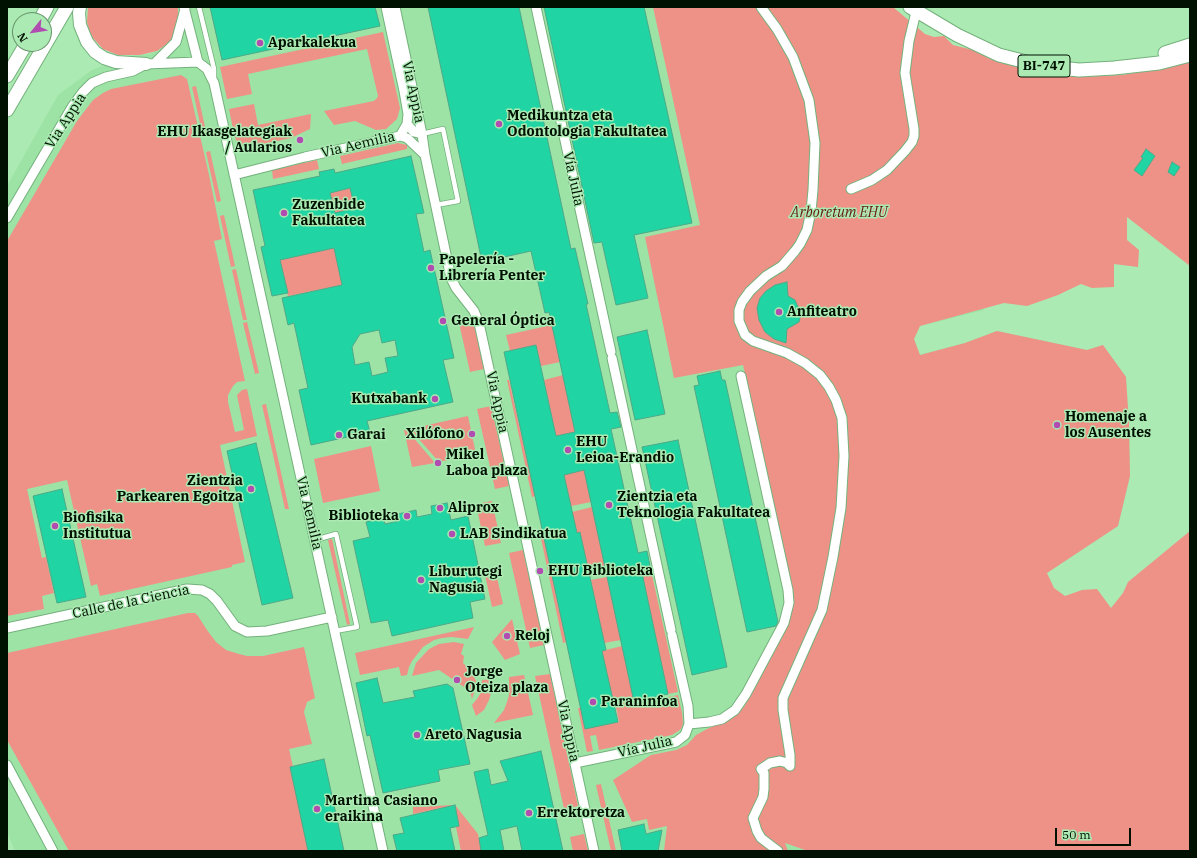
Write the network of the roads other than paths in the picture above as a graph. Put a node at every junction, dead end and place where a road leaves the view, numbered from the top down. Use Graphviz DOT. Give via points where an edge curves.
graph roads {
  1 [pos="67,7"];
  2 [pos="80,7"];
  3 [pos="199,7"];
  4 [pos="386,7"];
  5 [pos="395,7"];
  6 [pos="536,7"];
  7 [pos="761,7"];
  8 [pos="184,8"];
  9 [pos="917,9"];
  10 [pos="1190,45"];
  11 [pos="21,52"];
  12 [pos="1190,55"];
  13 [pos="198,62"];
  14 [pos="151,63"];
  15 [pos="7,76"];
  16 [pos="214,83"];
  17 [pos="7,110"];
  18 [pos="407,124"];
  19 [pos="422,134"];
  20 [pos="400,136"];
  21 [pos="424,155"];
  22 [pos="234,175"];
  23 [pos="850,189"];
  24 [pos="436,205"];
  25 [pos="7,218"];
  26 [pos="741,376"];
  27 [pos="314,540"];
  28 [pos="332,617"];
  29 [pos="7,628"];
  30 [pos="335,631"];
  31 [pos="688,724"];
  32 [pos="574,763"];
  33 [pos="7,765"];
  34 [pos="53,851"];
  35 [pos="383,851"];
  36 [pos="594,851"];
  37 [pos="778,851"];
  1 -- 17 [label="main road"];
  2 -- 14 [label="main road" via="80,25 87,42 95,52 116,62"];
  3 -- 16 [label="lane" via="214,69"];
  4 -- 18 [label="street, Via Aemilia" via="404,91"];
  5 -- 19 [label="street, Via Appia"];
  6 -- 31 [label="street, Vía Julia" via="688,706"];
  7 -- 37 [label="street" via="793,57 809,100 815,143 813,190 811,211 800,244 782,266 750,291 739,310 740,321 746,335 754,341 787,353 820,374 840,410 844,456 841,508 822,610 783,698 790,766 780,761 770,763 761,769 765,780 763,793 753,818 761,838"];
  8 -- 13 [label="street, Via Aemilia"];
  8 -- 14 [label="street" via="176,42"];
  9 -- 10 [label="main road, BI-747" via="999,46 1046,58 1116,61 1160,55"];
  9 -- 12 [label="main road, BI-747" via="956,36 999,55 1042,66 1079,70 1114,68 1159,63"];
  9 -- 23 [label="street" via="907,50 905,73 914,136 906,152 887,170 872,180"];
  11 -- 15 [label="main road"];
  13 -- 14 [label="street"];
  13 -- 16 [label="street, Via Aemilia" via="207,69"];
  14 -- 25 [label="street, Via Appia" via="106,77 92,83 83,92"];
  16 -- 22 [label="street, Via Aemilia"];
  18 -- 19 [label="street" via="414,132"];
  18 -- 20 [label="street, Via Aemilia"];
  19 -- 21 [label="street, Via Appia"];
  19 -- 24 [label="lane" via="443,129 458,201"];
  20 -- 21 [label="street" via="408,138"];
  20 -- 22 [label="street, Via Aemilia"];
  21 -- 24 [label="street, Via Appia"];
  22 -- 27 [label="street, Via Aemilia"];
  24 -- 32 [label="street, Via Appia" via="451,278 474,311 479,323"];
  26 -- 31 [label="street" via="789,603 784,623 735,710 722,719"];
  27 -- 28 [label="street, Via Aemilia"];
  27 -- 30 [label="lane" via="336,534 357,627"];
  28 -- 29 [label="street, Calle de la Ciencia" via="267,631 248,632 235,626 210,594 202,590 187,589"];
  28 -- 30 [label="street, Via Aemilia"];
  30 -- 35 [label="street, Via Aemilia"];
  31 -- 32 [label="street, Vía Julia" via="685,735 676,742"];
  32 -- 36 [label="street, Via Appia"];
  33 -- 34 [label="street"];
}
